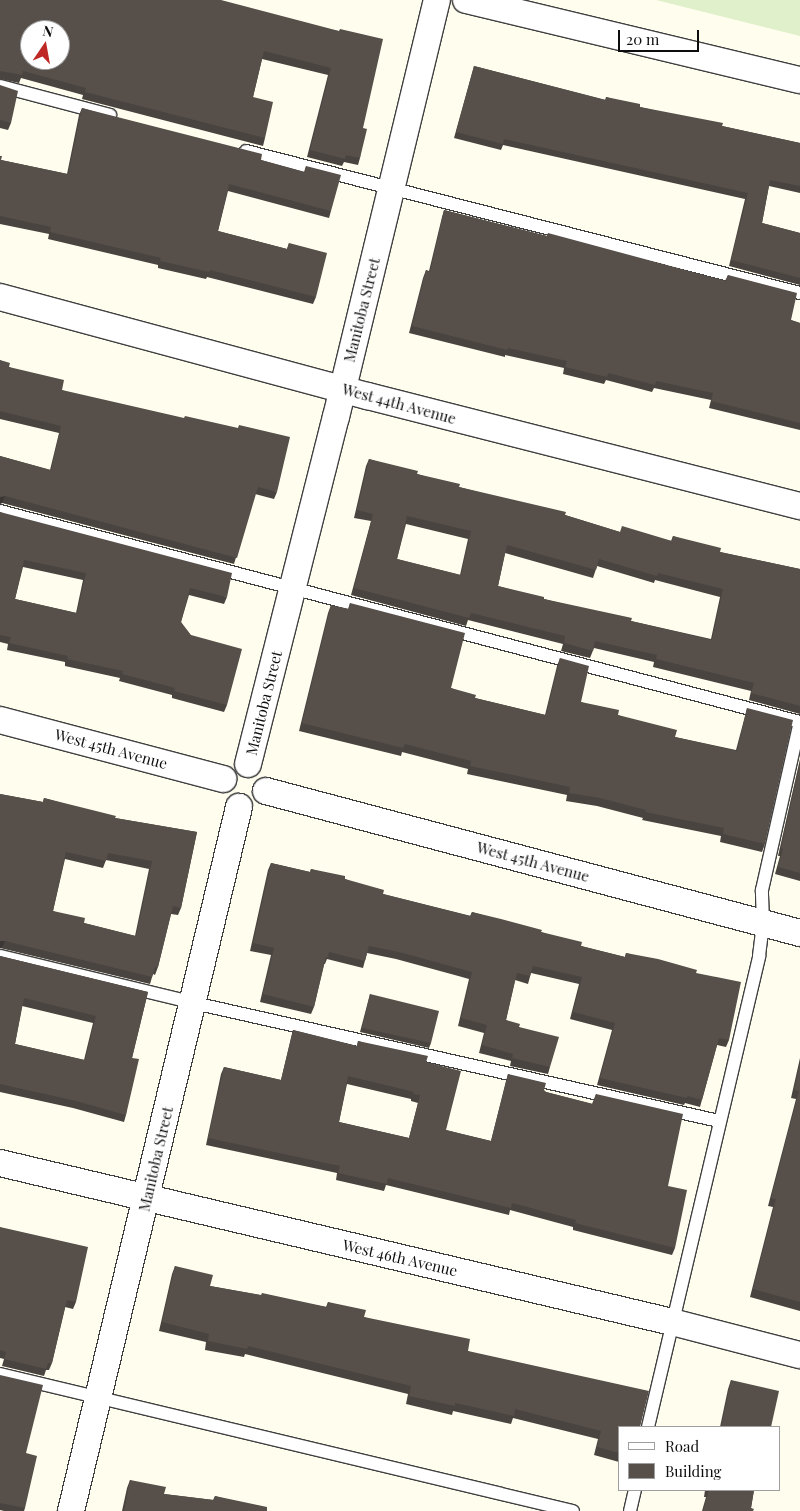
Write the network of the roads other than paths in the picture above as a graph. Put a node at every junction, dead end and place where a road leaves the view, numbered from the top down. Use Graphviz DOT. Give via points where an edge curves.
graph roads {
  1 [pos="437,0"];
  2 [pos="466,0"];
  3 [pos="800,80"];
  4 [pos="0,86"];
  5 [pos="124,119"];
  6 [pos="229,146"];
  7 [pos="391,189"];
  8 [pos="800,293"];
  9 [pos="0,297"];
  10 [pos="343,389"];
  11 [pos="800,506"];
  12 [pos="0,511"];
  13 [pos="294,588"];
  14 [pos="0,720"];
  15 [pos="800,722"];
  16 [pos="248,764"];
  17 [pos="223,779"];
  18 [pos="266,790"];
  19 [pos="239,807"];
  20 [pos="763,923"];
  21 [pos="800,933"];
  22 [pos="0,956"];
  23 [pos="194,1003"];
  24 [pos="719,1121"];
  25 [pos="0,1163"];
  26 [pos="147,1198"];
  27 [pos="672,1322"];
  28 [pos="800,1355"];
  29 [pos="0,1374"];
  30 [pos="99,1398"];
  31 [pos="648,1426"];
  32 [pos="635,1491"];
  33 [pos="71,1511"];
  34 [pos="573,1511"];
  35 [pos="630,1511"];
  1 -- 7 [label="street, Manitoba Street"];
  2 -- 3 [label="street"];
  4 -- 5 [label="lane"];
  6 -- 7 [label="lane"];
  7 -- 8 [label="lane"];
  7 -- 10 [label="street, Manitoba Street"];
  9 -- 10 [label="street, West 44th Avenue"];
  10 -- 11 [label="street, West 44th Avenue"];
  10 -- 13 [label="street, Manitoba Street"];
  12 -- 13 [label="lane"];
  13 -- 15 [label="lane"];
  13 -- 16 [label="street, Manitoba Street"];
  14 -- 17 [label="street, West 45th Avenue"];
  15 -- 20 [label="lane" via="762,890"];
  16 -- 17 [label="street" via="236,765"];
  16 -- 18 [label="street" via="261,771"];
  17 -- 19 [label="street" via="223,793 227,800"];
  18 -- 19 [label="street" via="259,803"];
  18 -- 20 [label="street, West 45th Avenue"];
  19 -- 23 [label="street, Manitoba Street"];
  20 -- 21 [label="street, West 45th Avenue"];
  20 -- 24 [label="lane" via="759,956"];
  22 -- 23 [label="lane"];
  23 -- 24 [label="lane"];
  23 -- 26 [label="street, Manitoba Street"];
  24 -- 27 [label="lane"];
  25 -- 26 [label="street, West 46th Avenue"];
  26 -- 27 [label="street, West 46th Avenue"];
  26 -- 30 [label="street, Manitoba Street"];
  27 -- 28 [label="street, West 46th Avenue"];
  27 -- 31 [label="lane"];
  29 -- 30 [label="lane"];
  30 -- 33 [label="street, Manitoba Street"];
  30 -- 34 [label="lane"];
  32 -- 35 [label="lane"];
}
